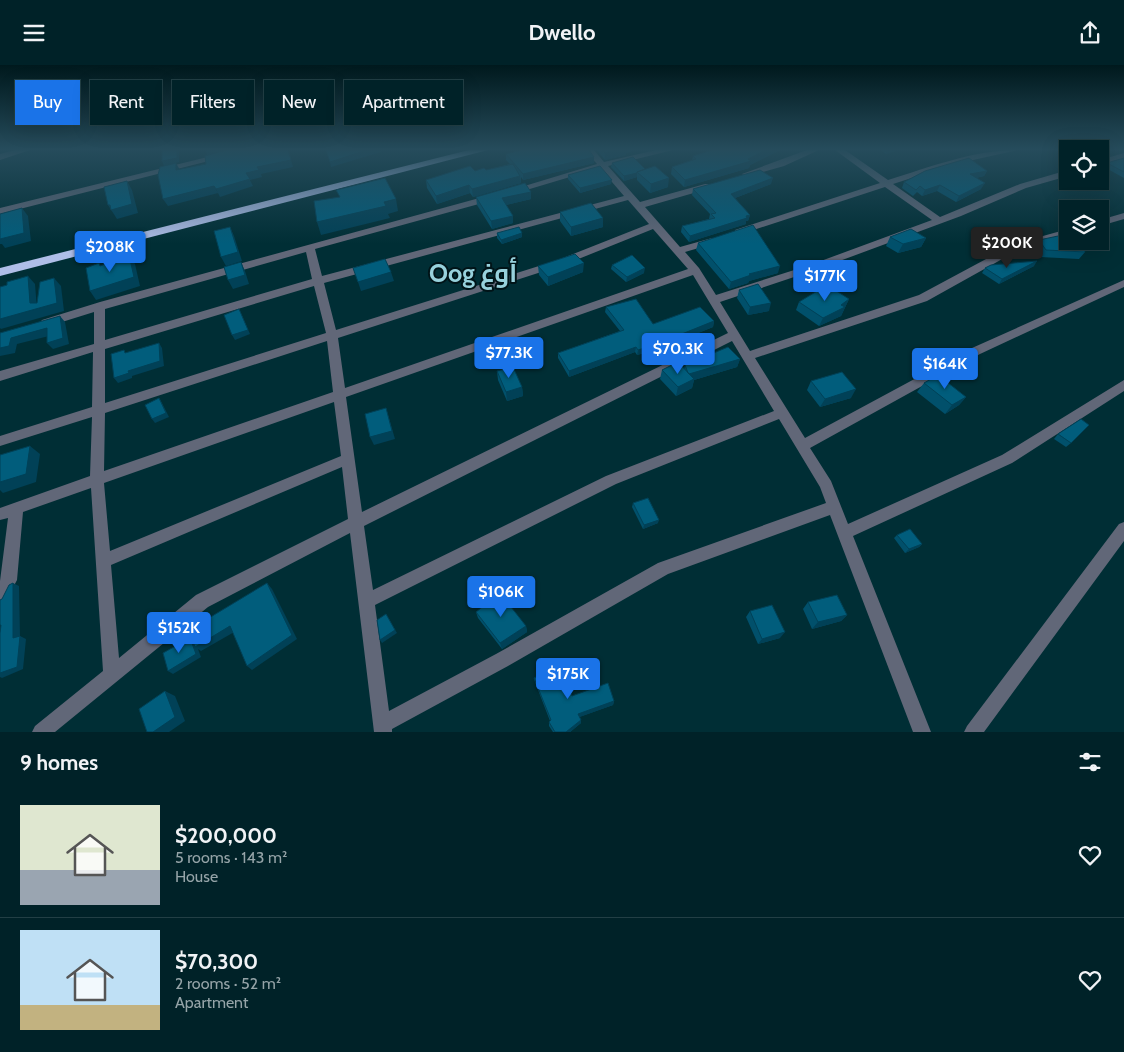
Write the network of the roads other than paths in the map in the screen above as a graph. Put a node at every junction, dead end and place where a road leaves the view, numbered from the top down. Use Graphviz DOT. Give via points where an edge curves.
graph roads {
  1 [pos="121,181"];
  2 [pos="360,181"];
  3 [pos="546,181"];
  4 [pos="616,181"];
  5 [pos="883,181"];
  6 [pos="894,181"];
  7 [pos="1040,181"];
  8 [pos="714,183"];
  9 [pos="634,202"];
  10 [pos="0,211"];
  11 [pos="1124,216"];
  12 [pos="1109,220"];
  13 [pos="939,221"];
  14 [pos="655,225"];
  15 [pos="1059,235"];
  16 [pos="310,249"];
  17 [pos="678,251"];
  18 [pos="695,270"];
  19 [pos="0,272"];
  20 [pos="318,281"];
  21 [pos="1124,283"];
  22 [pos="713,300"];
  23 [pos="100,306"];
  24 [pos="36,326"];
  25 [pos="332,335"];
  26 [pos="734,335"];
  27 [pos="99,347"];
  28 [pos="747,357"];
  29 [pos="0,376"];
  30 [pos="1124,385"];
  31 [pos="340,395"];
  32 [pos="98,409"];
  33 [pos="782,413"];
  34 [pos="0,441"];
  35 [pos="802,446"];
  36 [pos="348,459"];
  37 [pos="97,480"];
  38 [pos="834,507"];
  39 [pos="16,509"];
  40 [pos="0,514"];
  41 [pos="1124,529"];
  42 [pos="844,533"];
  43 [pos="103,561"];
  44 [pos="0,596"];
  45 [pos="366,601"];
  46 [pos="112,675"];
  47 [pos="382,728"];
  48 [pos="41,732"];
  49 [pos="922,732"];
  50 [pos="973,732"];
  1 -- 10 [label="street"];
  2 -- 19 [label="highway"];
  3 -- 16 [label="street"];
  4 -- 9 [label="street"];
  5 -- 13 [label="street"];
  6 -- 17 [label="street"];
  7 -- 13 [label="street"];
  8 -- 9 [label="street"];
  9 -- 14 [label="street"];
  9 -- 20 [label="street"];
  11 -- 12 [label="street"];
  13 -- 22 [label="street"];
  14 -- 17 [label="street"];
  14 -- 25 [label="street" via="562,262"];
  15 -- 28 [label="street" via="1018,246 923,298"];
  16 -- 20 [label="street"];
  16 -- 23 [label="street"];
  17 -- 18 [label="street"];
  18 -- 22 [label="street"];
  18 -- 31 [label="street"];
  20 -- 25 [label="street"];
  20 -- 27 [label="street"];
  21 -- 35 [label="street" via="976,351"];
  22 -- 26 [label="street"];
  23 -- 24 [label="street"];
  23 -- 27 [label="street"];
  25 -- 31 [label="street"];
  25 -- 32 [label="street"];
  26 -- 28 [label="street"];
  26 -- 46 [label="street" via="202,601"];
  27 -- 29 [label="street"];
  27 -- 32 [label="street"];
  28 -- 33 [label="street"];
  30 -- 42 [label="street" via="1007,459"];
  31 -- 36 [label="street"];
  31 -- 37 [label="street"];
  32 -- 34 [label="street"];
  32 -- 37 [label="street"];
  33 -- 35 [label="street"];
  33 -- 45 [label="street" via="611,479"];
  35 -- 38 [label="street" via="826,485"];
  36 -- 43 [label="street"];
  36 -- 45 [label="street"];
  37 -- 39 [label="street"];
  37 -- 43 [label="street"];
  38 -- 42 [label="street"];
  38 -- 47 [label="street" via="663,569"];
  39 -- 40 [label="street"];
  39 -- 44 [label="street" via="9,580"];
  41 -- 50 [label="street"];
  42 -- 49 [label="street"];
  43 -- 46 [label="street"];
  45 -- 47 [label="street"];
  46 -- 48 [label="street"];
}
